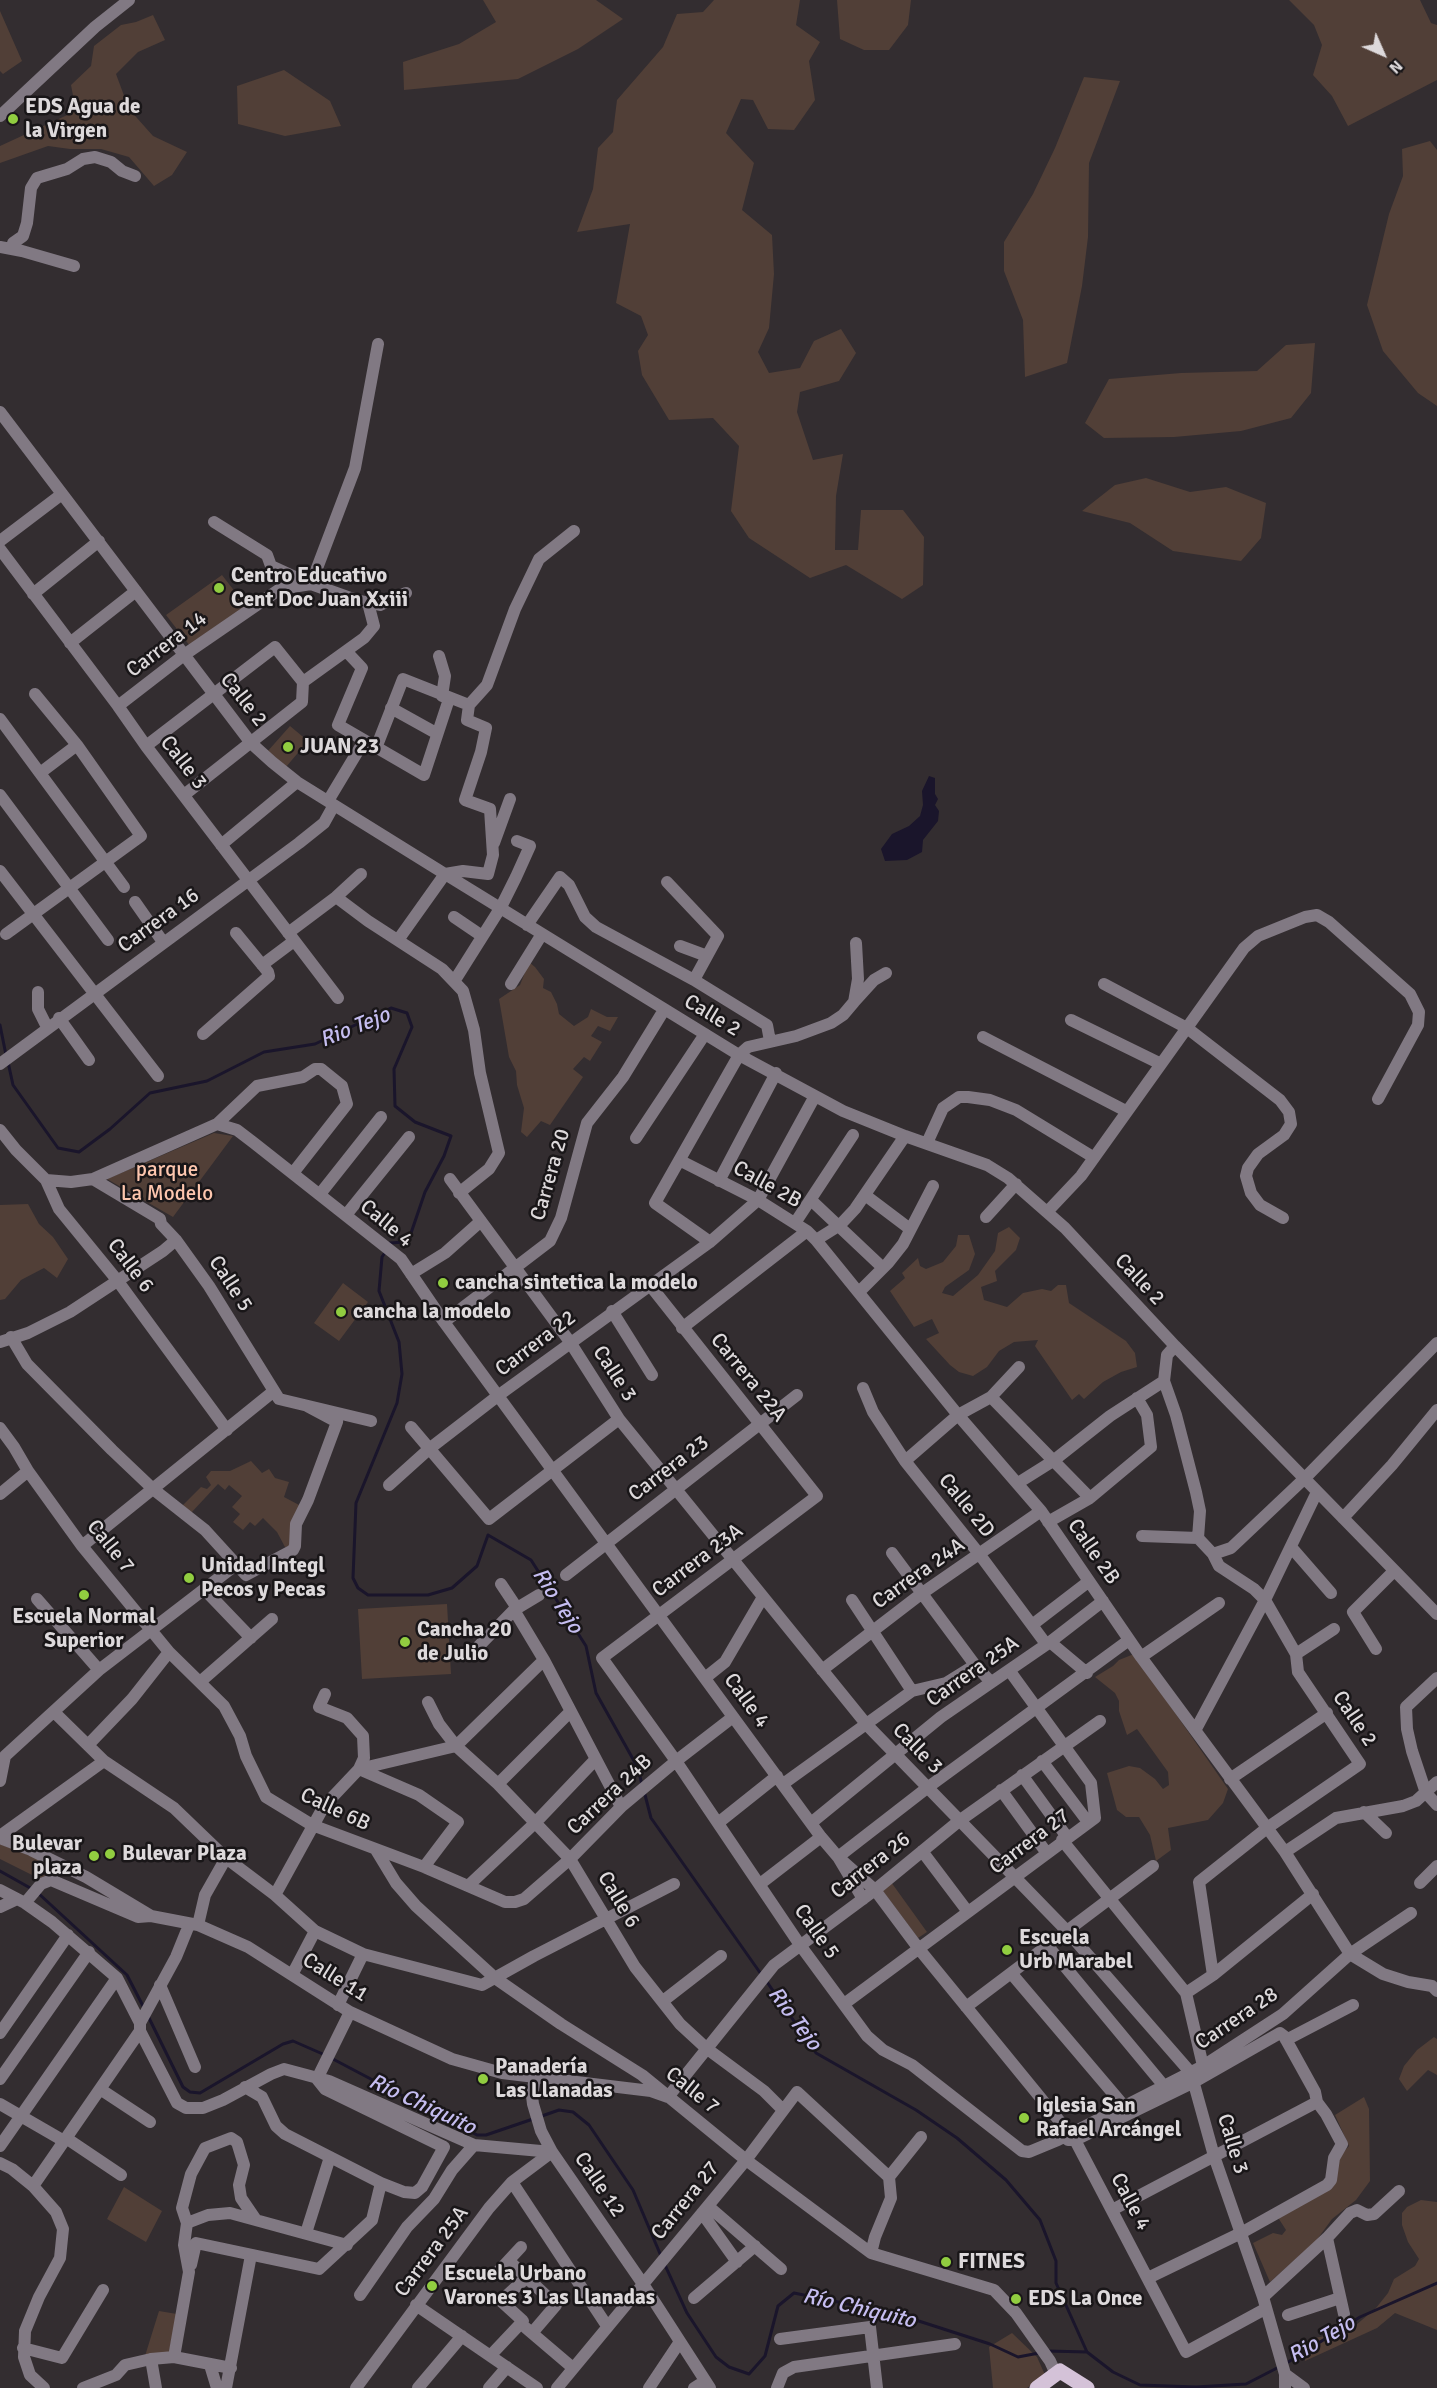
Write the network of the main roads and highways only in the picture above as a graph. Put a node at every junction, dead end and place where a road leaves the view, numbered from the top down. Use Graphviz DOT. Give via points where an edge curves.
graph roads {
  1 [pos="1080,2387"];
  2 [pos="1037,2388"];
  1 -- 2 [label="main road" via="1056,2369"];
}
